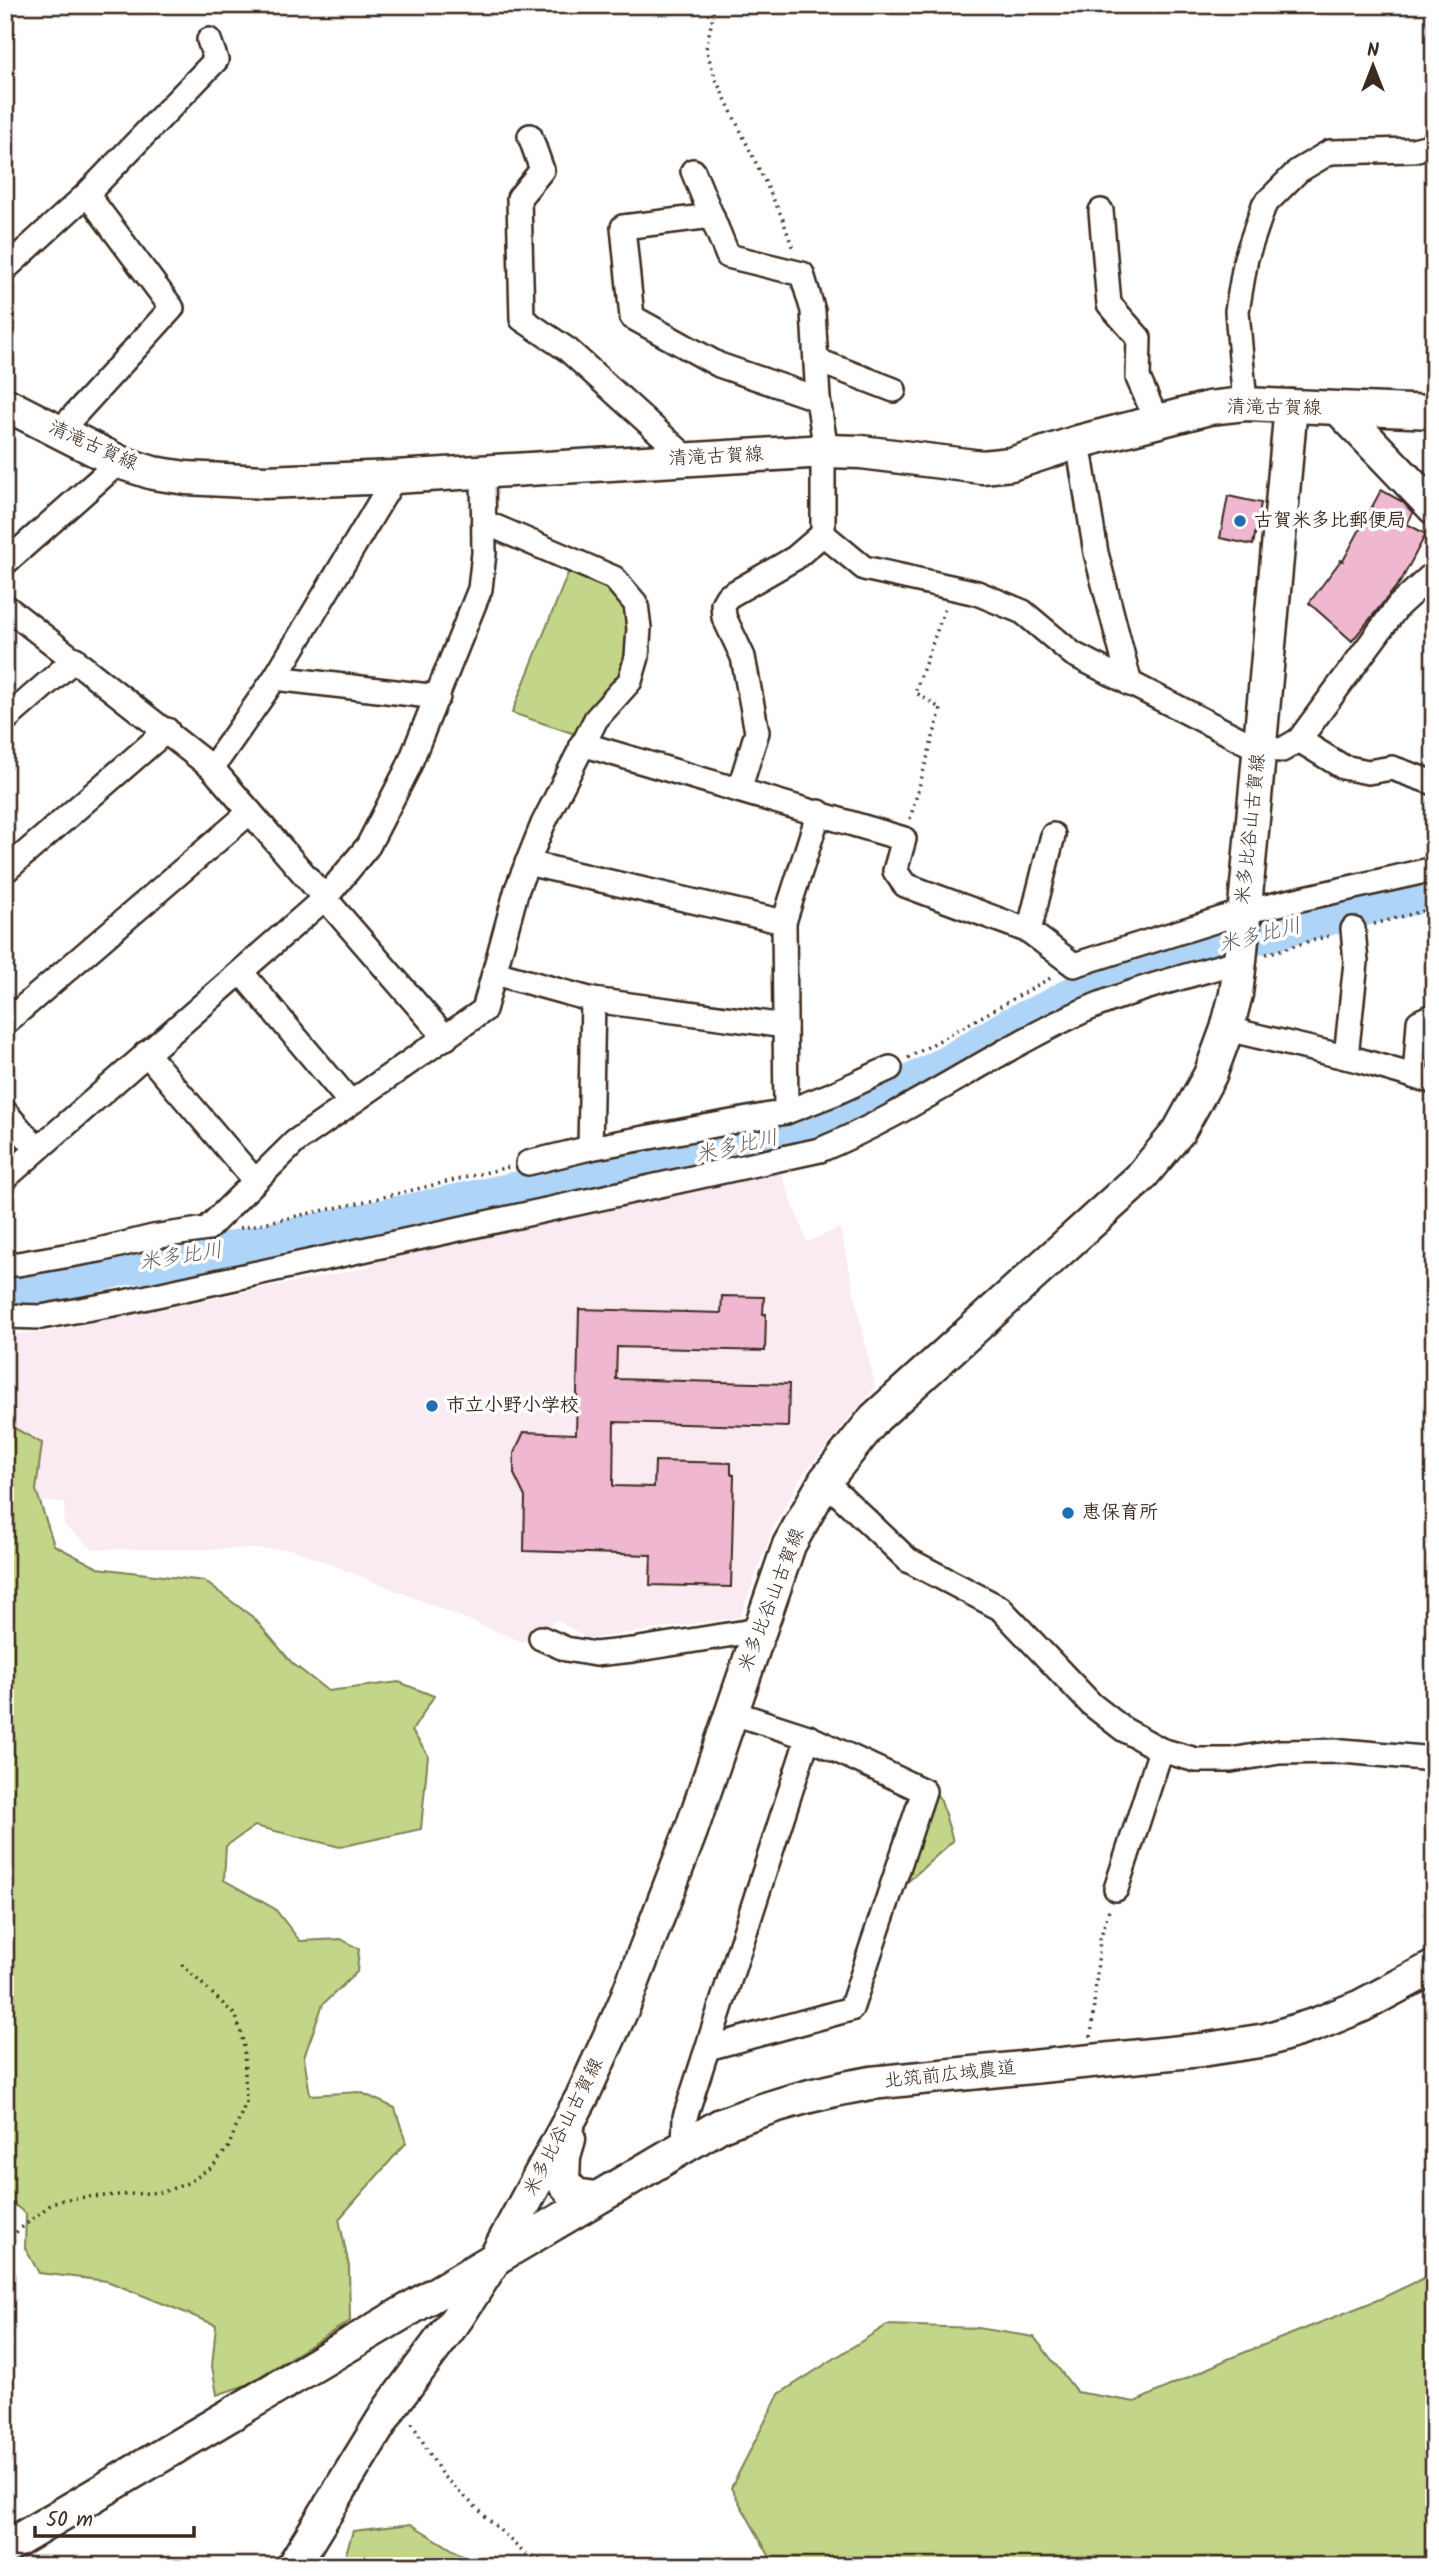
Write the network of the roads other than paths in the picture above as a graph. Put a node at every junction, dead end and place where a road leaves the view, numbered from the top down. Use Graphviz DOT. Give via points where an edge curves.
graph roads {
  1 [pos="209,40"];
  2 [pos="530,136"];
  3 [pos="1434,145"];
  4 [pos="693,172"];
  5 [pos="87,194"];
  6 [pos="1101,211"];
  7 [pos="712,216"];
  8 [pos="5,270"];
  9 [pos="816,360"];
  10 [pos="894,390"];
  11 [pos="818,399"];
  12 [pos="5,404"];
  13 [pos="1245,404"];
  14 [pos="1291,406"];
  15 [pos="1340,410"];
  16 [pos="1434,412"];
  17 [pos="1157,421"];
  18 [pos="59,432"];
  19 [pos="1078,442"];
  20 [pos="826,451"];
  21 [pos="687,458"];
  22 [pos="119,462"];
  23 [pos="483,472"];
  24 [pos="395,477"];
  25 [pos="1434,508"];
  26 [pos="484,522"];
  27 [pos="823,534"];
  28 [pos="5,563"];
  29 [pos="1434,573"];
  30 [pos="5,606"];
  31 [pos="75,659"];
  32 [pos="275,678"];
  33 [pos="1130,684"];
  34 [pos="438,697"];
  35 [pos="5,720"];
  36 [pos="167,730"];
  37 [pos="1299,740"];
  38 [pos="582,744"];
  39 [pos="1259,749"];
  40 [pos="212,768"];
  41 [pos="1434,783"];
  42 [pos="739,790"];
  43 [pos="250,811"];
  44 [pos="819,812"];
  45 [pos="1053,835"];
  46 [pos="527,863"];
  47 [pos="1434,869"];
  48 [pos="5,871"];
  49 [pos="326,897"];
  50 [pos="1243,916"];
  51 [pos="784,922"];
  52 [pos="1353,929"];
  53 [pos="1029,931"];
  54 [pos="1240,961"];
  55 [pos="241,972"];
  56 [pos="495,973"];
  57 [pos="593,1000"];
  58 [pos="1434,1015"];
  59 [pos="5,1023"];
  60 [pos="785,1026"];
  61 [pos="1227,1029"];
  62 [pos="446,1038"];
  63 [pos="146,1053"];
  64 [pos="1346,1057"];
  65 [pos="890,1068"];
  66 [pos="1424,1080"];
  67 [pos="350,1102"];
  68 [pos="5,1112"];
  69 [pos="786,1112"];
  70 [pos="590,1148"];
  71 [pos="37,1149"];
  72 [pos="528,1163"];
  73 [pos="5,1178"];
  74 [pos="255,1181"];
  75 [pos="5,1264"];
  76 [pos="5,1316"];
  77 [pos="825,1480"];
  78 [pos="759,1630"];
  79 [pos="541,1638"];
  80 [pos="731,1712"];
  81 [pos="808,1737"];
  82 [pos="1161,1750"];
  83 [pos="1434,1759"];
  84 [pos="1116,1889"];
  85 [pos="1434,1967"];
  86 [pos="708,2048"];
  87 [pos="582,2097"];
  88 [pos="684,2146"];
  89 [pos="596,2199"];
  90 [pos="493,2262"];
  91 [pos="5,2548"];
  92 [pos="293,2566"];
  1 -- 5 [label="street" via="216,60"];
  2 -- 21 [label="street" via="542,170 519,198 522,319 568,350"];
  3 -- 13 [label="street" via="1330,152 1298,171 1265,205 1246,258 1237,311"];
  4 -- 7 [label="street"];
  5 -- 8 [label="street"];
  5 -- 18 [label="street" via="172,308"];
  6 -- 17 [label="street" via="1109,304 1139,338 1138,379"];
  7 -- 9 [label="street" via="728,256 802,274 813,311"];
  7 -- 11 [label="street" via="623,227 632,317 719,365"];
  9 -- 10 [label="street"];
  9 -- 11 [label="street"];
  11 -- 20 [label="street"];
  12 -- 18 [label="main road, 清滝古賀線"];
  13 -- 14 [label="main road, 清滝古賀線"];
  13 -- 17 [label="main road, 清滝古賀線"];
  14 -- 15 [label="main road, 清滝古賀線"];
  14 -- 39 [label="main road, 米多比谷山古賀線"];
  15 -- 16 [label="main road, 清滝古賀線"];
  15 -- 25 [label="main road"];
  17 -- 19 [label="main road, 清滝古賀線"];
  18 -- 22 [label="main road, 清滝古賀線"];
  19 -- 20 [label="main road, 清滝古賀線" via="1011,464 982,467"];
  19 -- 33 [label="street" via="1096,552"];
  20 -- 21 [label="main road, 清滝古賀線"];
  20 -- 27 [label="street"];
  21 -- 23 [label="main road, 清滝古賀線"];
  22 -- 24 [label="main road, 清滝古賀線" via="186,478 265,482"];
  22 -- 28 [label="street"];
  23 -- 24 [label="main road, 清滝古賀線"];
  23 -- 26 [label="street"];
  24 -- 32 [label="street"];
  26 -- 34 [label="street" via="480,589"];
  26 -- 38 [label="street" via="614,578 636,604 639,628 630,681 596,719"];
  27 -- 33 [label="street" via="864,568 952,586 1023,612 1073,654"];
  27 -- 42 [label="street" via="795,558 727,597 723,604 724,617 743,657 757,732"];
  29 -- 37 [label="street" via="1398,606"];
  30 -- 31 [label="street"];
  31 -- 35 [label="street"];
  31 -- 36 [label="street"];
  32 -- 34 [label="street"];
  32 -- 40 [label="street"];
  33 -- 39 [label="street"];
  34 -- 49 [label="street" via="368,846"];
  36 -- 40 [label="street"];
  36 -- 48 [label="street"];
  37 -- 39 [label="street" via="1282,750"];
  37 -- 41 [label="street" via="1343,767 1368,772 1392,768"];
  38 -- 42 [label="street"];
  38 -- 46 [label="street"];
  39 -- 50 [label="main road, 米多比谷山古賀線"];
  40 -- 43 [label="street"];
  42 -- 44 [label="street"];
  43 -- 49 [label="street"];
  43 -- 59 [label="street"];
  44 -- 51 [label="street"];
  44 -- 53 [label="street" via="904,839 895,871 905,885"];
  45 -- 53 [label="street"];
  46 -- 51 [label="street"];
  46 -- 56 [label="street"];
  47 -- 50 [label="street"];
  49 -- 55 [label="street"];
  49 -- 62 [label="street"];
  50 -- 53 [label="street" via="1074,965"];
  50 -- 54 [label="main road, 米多比谷山古賀線"];
  51 -- 60 [label="street"];
  52 -- 64 [label="street" via="1356,961"];
  54 -- 61 [label="main road, 米多比谷山古賀線"];
  54 -- 76 [label="street" via="1085,1011 866,1131 820,1150 125,1302 41,1317"];
  55 -- 63 [label="street"];
  55 -- 67 [label="street"];
  56 -- 57 [label="street"];
  56 -- 62 [label="street" via="484,1010"];
  57 -- 60 [label="street"];
  57 -- 70 [label="street"];
  58 -- 66 [label="street" via="1419,1022"];
  60 -- 69 [label="street"];
  61 -- 64 [label="street"];
  61 -- 77 [label="main road, 米多比谷山古賀線" via="1210,1075 1179,1131 1139,1179 874,1418"];
  62 -- 67 [label="street"];
  63 -- 71 [label="street"];
  63 -- 74 [label="street"];
  64 -- 66 [label="street"];
  65 -- 69 [label="street"];
  67 -- 74 [label="street" via="295,1142"];
  68 -- 71 [label="street"];
  69 -- 70 [label="street"];
  70 -- 72 [label="street"];
  71 -- 73 [label="street"];
  74 -- 75 [label="street" via="207,1229"];
  77 -- 78 [label="main road, 米多比谷山古賀線" via="789,1545"];
  77 -- 82 [label="street" via="908,1560 1000,1608 1091,1704"];
  78 -- 79 [label="street" via="595,1654"];
  78 -- 80 [label="main road, 米多比谷山古賀線"];
  80 -- 81 [label="street"];
  80 -- 87 [label="main road, 米多比谷山古賀線" via="628,1993"];
  81 -- 86 [label="street"];
  81 -- 86 [label="street" via="924,1791 851,2009"];
  82 -- 83 [label="street" via="1196,1760 1343,1751"];
  82 -- 84 [label="street"];
  85 -- 88 [label="main road, 北筑前広域農道" via="1361,2006 1266,2040 823,2091 758,2110"];
  86 -- 88 [label="street" via="685,2117"];
  87 -- 89 [label="main road" via="564,2156 563,2181 575,2195"];
  87 -- 90 [label="main road, 米多比谷山古賀線"];
  88 -- 89 [label="main road, 北筑前広域農道"];
  89 -- 90 [label="main road, 北筑前広域農道"];
  90 -- 91 [label="main road"];
  90 -- 92 [label="main road, 米多比谷山古賀線" via="390,2408"];
}
